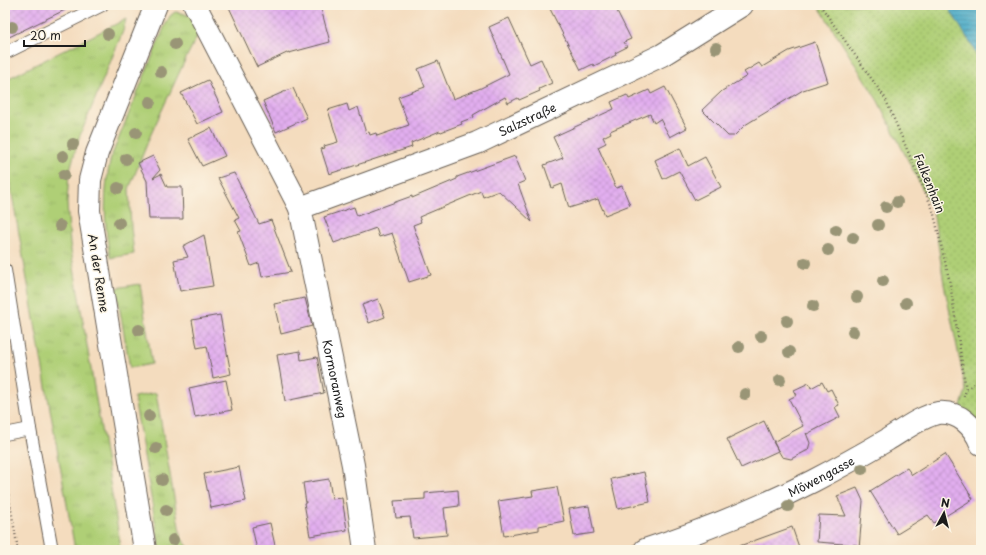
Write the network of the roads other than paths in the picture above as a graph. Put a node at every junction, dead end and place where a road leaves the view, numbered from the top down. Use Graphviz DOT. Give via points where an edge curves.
graph roads {
  1 [pos="102,5"];
  2 [pos="156,5"];
  3 [pos="195,5"];
  4 [pos="742,5"];
  5 [pos="5,53"];
  6 [pos="300,208"];
  7 [pos="5,270"];
  8 [pos="30,429"];
  9 [pos="5,434"];
  10 [pos="981,444"];
  11 [pos="52,550"];
  12 [pos="145,550"];
  13 [pos="365,550"];
  14 [pos="645,550"];
  1 -- 5 [label="lane"];
  2 -- 12 [label="street, An der Renne" via="97,153 90,180 89,210"];
  3 -- 6 [label="street"];
  4 -- 6 [label="street, Salzstraße" via="662,55 477,143"];
  6 -- 13 [label="street, Kormoranweg" via="353,465"];
  7 -- 8 [label="lane"];
  8 -- 9 [label="lane"];
  8 -- 11 [label="lane"];
  10 -- 14 [label="street, Möwengasse" via="969,424 958,416 938,413 926,417 834,470 757,509"];
}
